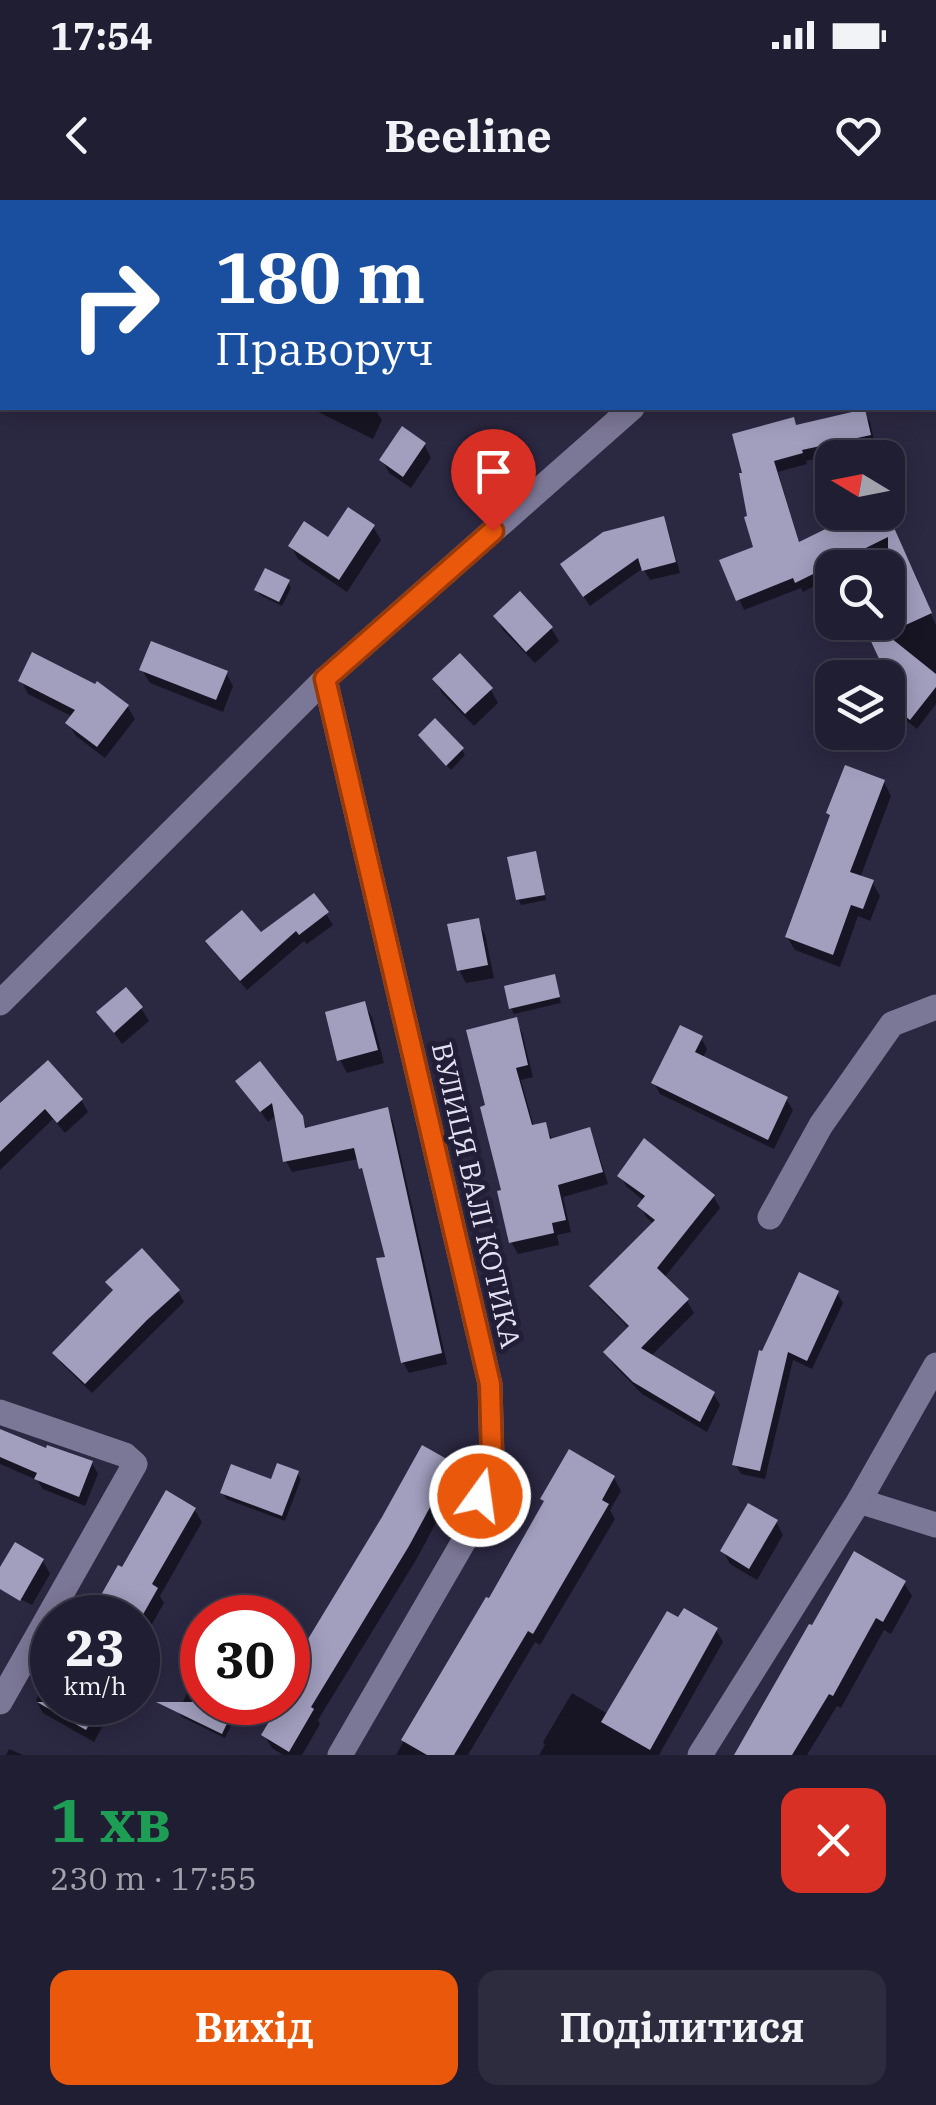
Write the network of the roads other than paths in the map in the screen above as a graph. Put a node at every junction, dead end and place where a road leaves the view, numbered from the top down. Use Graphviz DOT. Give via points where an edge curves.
graph roads {
  1 [pos="630,410"];
  2 [pos="325,679"];
  3 [pos="0,1002"];
  4 [pos="936,1008"];
  5 [pos="770,1217"];
  6 [pos="936,1364"];
  7 [pos="0,1412"];
  8 [pos="859,1502"];
  9 [pos="936,1525"];
  10 [pos="0,1702"];
  11 [pos="340,1755"];
  12 [pos="700,1755"];
  1 -- 2 [label="street"];
  2 -- 3 [label="street"];
  2 -- 11 [label="street, ВУЛИЦЯ ВАЛІ КОТИКА" via="490,1384 492,1458 468,1534"];
  4 -- 5 [label="street" via="892,1024 821,1125"];
  6 -- 8 [label="street"];
  7 -- 10 [label="street" via="135,1464"];
  8 -- 9 [label="street"];
  8 -- 12 [label="street"];
}
